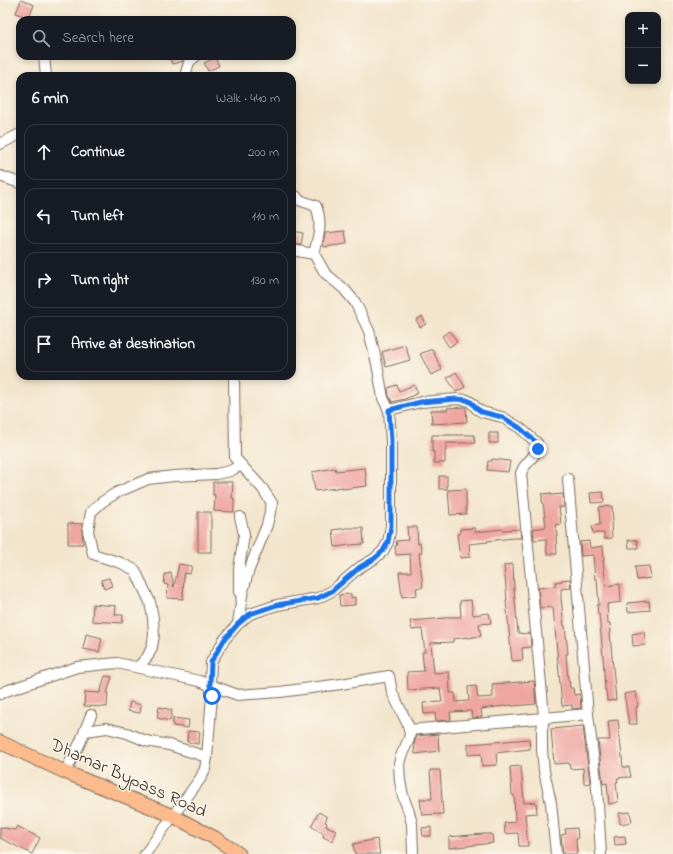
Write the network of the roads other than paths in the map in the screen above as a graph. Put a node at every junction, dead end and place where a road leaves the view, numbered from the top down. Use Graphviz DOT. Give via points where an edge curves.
graph roads {
  1 [pos="44,60"];
  2 [pos="191,60"];
  3 [pos="46,72"];
  4 [pos="186,72"];
  5 [pos="16,136"];
  6 [pos="0,144"];
  7 [pos="0,176"];
  8 [pos="16,182"];
  9 [pos="296,196"];
  10 [pos="296,251"];
  11 [pos="314,254"];
  12 [pos="234,380"];
  13 [pos="389,410"];
  14 [pos="241,465"];
  15 [pos="568,480"];
  16 [pos="240,517"];
  17 [pos="238,624"];
  18 [pos="138,667"];
  19 [pos="210,685"];
  20 [pos="0,694"];
  21 [pos="588,714"];
  22 [pos="91,715"];
  23 [pos="544,718"];
  24 [pos="409,730"];
  25 [pos="85,731"];
  26 [pos="0,742"];
  27 [pos="207,757"];
  28 [pos="65,772"];
  29 [pos="173,816"];
  30 [pos="145,854"];
  31 [pos="239,854"];
  32 [pos="413,854"];
  33 [pos="556,854"];
  34 [pos="601,854"];
  1 -- 3 [label="street"];
  2 -- 4 [label="street"];
  5 -- 6 [label="street"];
  7 -- 8 [label="street"];
  9 -- 11 [label="street" via="299,200 316,206 319,212 321,224"];
  10 -- 11 [label="street"];
  11 -- 13 [label="street" via="325,274 355,302 369,331 383,398"];
  12 -- 14 [label="street" via="235,458"];
  13 -- 17 [label="street" via="391,526 388,542 383,551 332,591 318,598 277,605 250,614"];
  13 -- 23 [label="street" via="421,402 467,400 482,412 502,417 520,428 537,443 538,449 521,473"];
  14 -- 17 [label="street" via="272,503 267,525 248,572"];
  14 -- 18 [label="street" via="216,474 148,479 116,493 91,512 88,531 93,554 135,570 150,602 154,635 152,647"];
  15 -- 21 [label="street"];
  16 -- 17 [label="street" via="244,534 239,569"];
  17 -- 19 [label="street" via="224,640 211,662"];
  18 -- 19 [label="street"];
  18 -- 20 [label="street" via="117,663 77,667"];
  19 -- 24 [label="street" via="238,695 280,692 389,676 392,692"];
  19 -- 27 [label="street" via="212,696"];
  21 -- 23 [label="street"];
  21 -- 34 [label="street" via="597,788"];
  22 -- 25 [label="street"];
  23 -- 24 [label="street"];
  23 -- 33 [label="street" via="542,749"];
  24 -- 32 [label="street" via="409,739 399,764 403,796 412,824"];
  25 -- 27 [label="street" via="107,728"];
  25 -- 28 [label="street"];
  26 -- 28 [label="main road, Dhamar Bypass Road"];
  27 -- 29 [label="street" via="200,779"];
  28 -- 29 [label="main road, Dhamar Bypass Road"];
  29 -- 30 [label="street"];
  29 -- 31 [label="main road, Dhamar Bypass Road"];
}
